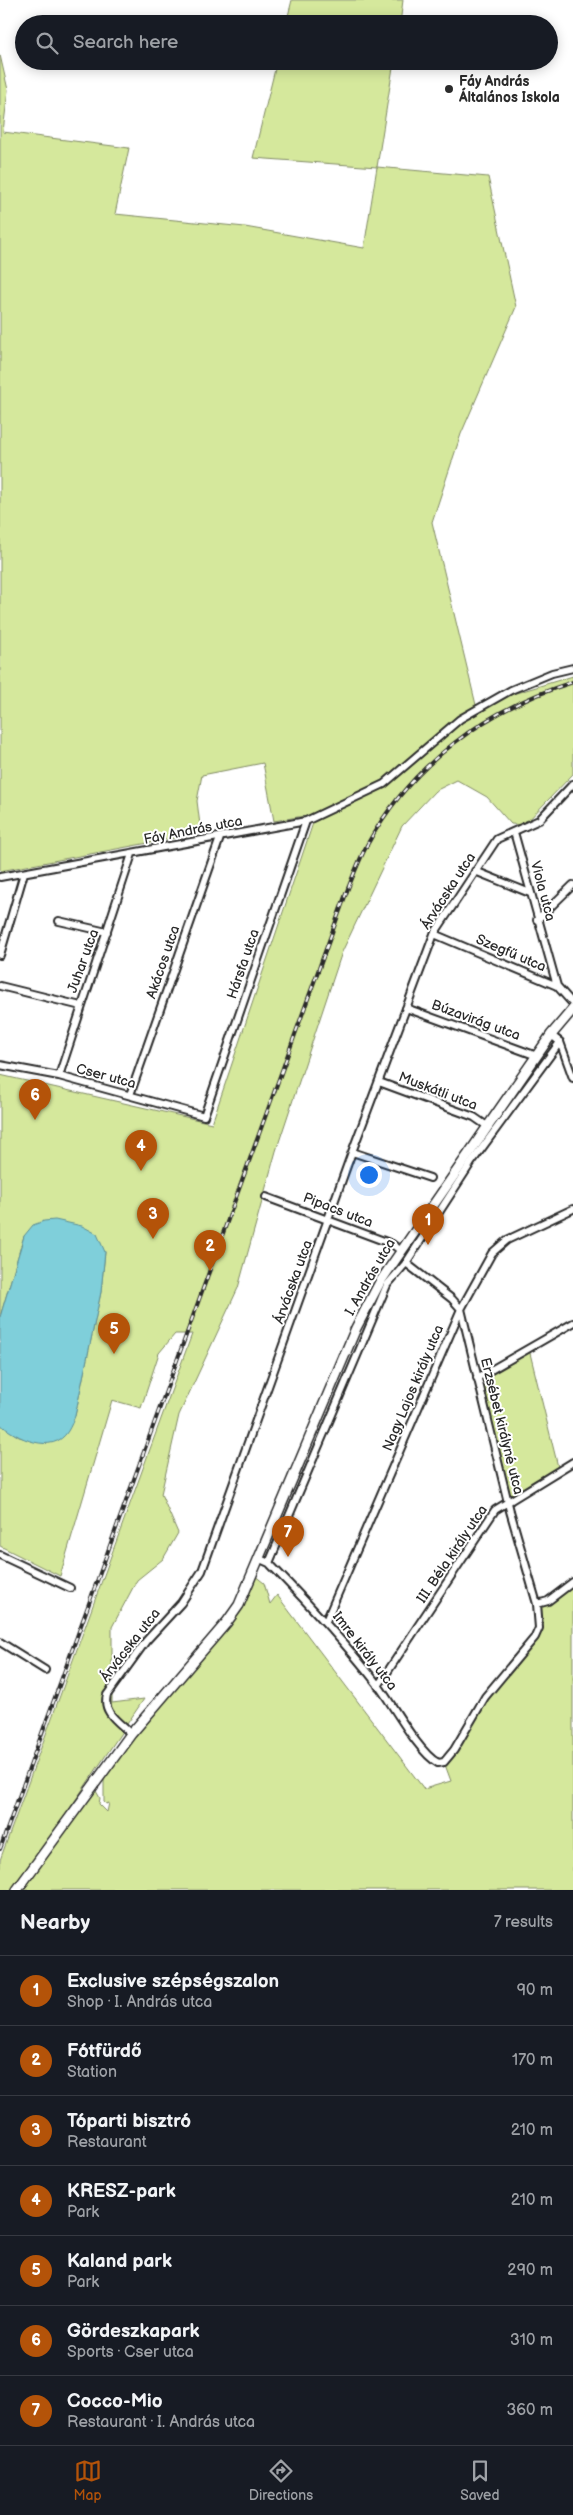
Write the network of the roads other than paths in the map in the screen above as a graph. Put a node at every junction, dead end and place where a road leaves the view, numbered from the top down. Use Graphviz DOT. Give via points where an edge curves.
graph roads {
  1 [pos="573,668"];
  2 [pos="573,784"];
  3 [pos="306,821"];
  4 [pos="514,832"];
  5 [pos="220,838"];
  6 [pos="132,854"];
  7 [pos="475,871"];
  8 [pos="24,873"];
  9 [pos="0,877"];
  10 [pos="573,885"];
  11 [pos="530,893"];
  12 [pos="537,920"];
  13 [pos="59,921"];
  14 [pos="107,932"];
  15 [pos="434,934"];
  16 [pos="0,955"];
  17 [pos="0,986"];
  18 [pos="557,986"];
  19 [pos="573,1004"];
  20 [pos="81,1006"];
  21 [pos="406,1008"];
  22 [pos="573,1009"];
  23 [pos="551,1034"];
  24 [pos="560,1042"];
  25 [pos="537,1056"];
  26 [pos="0,1065"];
  27 [pos="59,1076"];
  28 [pos="573,1078"];
  29 [pos="379,1082"];
  30 [pos="130,1095"];
  31 [pos="204,1116"];
  32 [pos="487,1126"];
  33 [pos="352,1152"];
  34 [pos="430,1178"];
  35 [pos="266,1196"];
  36 [pos="573,1209"];
  37 [pos="328,1220"];
  38 [pos="400,1250"];
  39 [pos="406,1263"];
  40 [pos="461,1309"];
  41 [pos="573,1323"];
  42 [pos="478,1378"];
  43 [pos="573,1462"];
  44 [pos="508,1500"];
  45 [pos="0,1555"];
  46 [pos="264,1561"];
  47 [pos="573,1582"];
  48 [pos="70,1588"];
  49 [pos="537,1604"];
  50 [pos="326,1621"];
  51 [pos="0,1642"];
  52 [pos="45,1670"];
  53 [pos="378,1686"];
  54 [pos="131,1734"];
  55 [pos="444,1762"];
  56 [pos="17,1890"];
  1 -- 3 [label="street, Fáy András utca" via="512,690 460,719 384,784"];
  2 -- 4 [label="street, Árvácska utca" via="539,820"];
  3 -- 5 [label="street, Fáy András utca"];
  3 -- 31 [label="street, Hársfa utca"];
  4 -- 7 [label="street, Árvácska utca" via="497,839"];
  4 -- 11 [label="street, Viola utca"];
  5 -- 6 [label="street, Fáy András utca"];
  5 -- 30 [label="street, Akácos utca"];
  6 -- 8 [label="street, Fáy András utca"];
  6 -- 14 [label="street, Juhar utca"];
  7 -- 11 [label="street"];
  7 -- 15 [label="street, Árvácska utca"];
  8 -- 9 [label="street, Fáy András utca"];
  8 -- 16 [label="street"];
  10 -- 12 [label="street"];
  11 -- 12 [label="street, Viola utca"];
  12 -- 18 [label="street, Viola utca"];
  13 -- 14 [label="street"];
  14 -- 20 [label="street, Juhar utca"];
  15 -- 18 [label="street, Szegfű utca"];
  15 -- 21 [label="street, Árvácska utca"];
  17 -- 20 [label="street"];
  18 -- 19 [label="street, Szegfű utca"];
  20 -- 27 [label="street, Juhar utca"];
  21 -- 25 [label="street, Búzavirág utca"];
  21 -- 29 [label="street, Árvácska utca"];
  22 -- 23 [label="main road, I. András utca"];
  23 -- 24 [label="street"];
  23 -- 25 [label="main road, I. András utca"];
  24 -- 28 [label="street"];
  24 -- 39 [label="street, I. András utca"];
  25 -- 32 [label="main road, I. András utca"];
  26 -- 27 [label="street, Cser utca"];
  27 -- 30 [label="street, Cser utca"];
  29 -- 32 [label="street, Muskátli utca" via="474,1117"];
  29 -- 33 [label="street, Árvácska utca"];
  30 -- 31 [label="street, Cser utca"];
  32 -- 38 [label="main road, I. András utca"];
  33 -- 34 [label="street"];
  33 -- 37 [label="street, Árvácska utca"];
  35 -- 37 [label="street, Pipacs utca"];
  36 -- 40 [label="street, Nagy Lajos király utca" via="507,1240 492,1253"];
  37 -- 38 [label="street, Pipacs utca"];
  37 -- 54 [label="street, Árvácska utca" via="202,1571 181,1603 146,1641 105,1702 107,1711"];
  38 -- 46 [label="main road, I. András utca" via="356,1328"];
  39 -- 40 [label="street" via="452,1298"];
  39 -- 46 [label="street, I. András utca" via="387,1285"];
  40 -- 42 [label="street, Erzsébet királyné utca"];
  40 -- 50 [label="street, Nagy Lajos király utca"];
  41 -- 42 [label="street"];
  42 -- 44 [label="street, Erzsébet királyné utca"];
  43 -- 44 [label="street, III. Béla király utca"];
  44 -- 49 [label="street, Erzsébet királyné utca"];
  44 -- 53 [label="street, III. Béla király utca" via="495,1510"];
  45 -- 48 [label="street"];
  46 -- 50 [label="street, Imre király utca"];
  46 -- 54 [label="main road" via="227,1622"];
  47 -- 49 [label="street" via="548,1601"];
  49 -- 55 [label="street, Erzsébet királyné utca" via="539,1628 535,1637 485,1697"];
  50 -- 53 [label="street, Imre király utca"];
  51 -- 52 [label="street"];
  53 -- 55 [label="street, Imre király utca" via="427,1754 438,1763"];
  54 -- 56 [label="main road"];
}
